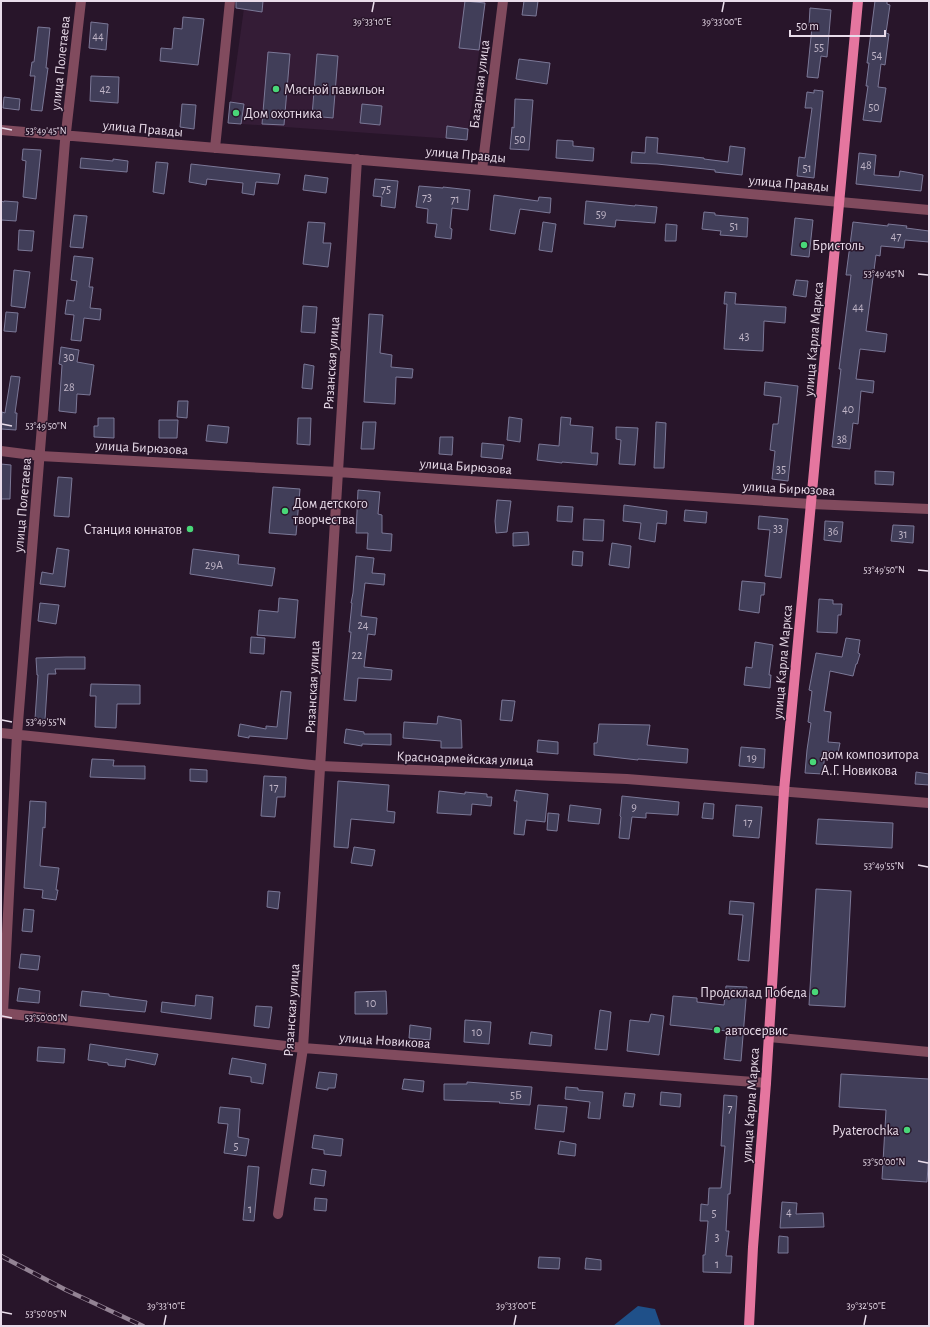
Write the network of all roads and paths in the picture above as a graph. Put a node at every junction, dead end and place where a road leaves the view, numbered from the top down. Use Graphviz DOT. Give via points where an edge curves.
graph roads {
  1 [pos="81,1"];
  2 [pos="230,1"];
  3 [pos="503,1"];
  4 [pos="858,1"];
  5 [pos="1,130"];
  6 [pos="66,136"];
  7 [pos="215,148"];
  8 [pos="357,159"];
  9 [pos="482,170"];
  10 [pos="840,202"];
  11 [pos="929,210"];
  12 [pos="1,451"];
  13 [pos="40,456"];
  14 [pos="338,472"];
  15 [pos="811,504"];
  16 [pos="929,509"];
  17 [pos="1,734"];
  18 [pos="17,735"];
  19 [pos="321,766"];
  20 [pos="784,791"];
  21 [pos="929,803"];
  22 [pos="2,1013"];
  23 [pos="769,1037"];
  24 [pos="303,1048"];
  25 [pos="929,1052"];
  26 [pos="766,1083"];
  27 [pos="278,1214"];
  28 [pos="749,1326"];
  1 -- 6 [label="street, улица Полетаева"];
  2 -- 7 [label="street"];
  3 -- 9 [label="street, Базарная улица"];
  4 -- 10 [label="main road, улица Карла Маркса"];
  5 -- 6 [label="street, улица Правды"];
  6 -- 7 [label="street, улица Правды"];
  6 -- 13 [label="street, улица Полетаева"];
  7 -- 8 [label="street, улица Правды"];
  8 -- 9 [label="street, улица Правды"];
  8 -- 14 [label="street, Рязанская улица"];
  9 -- 10 [label="street, улица Правды"];
  10 -- 11 [label="street, улица Правды"];
  10 -- 15 [label="main road, улица Карла Маркса"];
  12 -- 13 [label="street, улица Бирюзова"];
  13 -- 14 [label="street, улица Бирюзова"];
  13 -- 18 [label="street, улица Полетаева"];
  14 -- 15 [label="street, улица Бирюзова"];
  14 -- 19 [label="street, Рязанская улица"];
  15 -- 16 [label="street, улица Бирюзова"];
  15 -- 20 [label="main road, улица Карла Маркса"];
  17 -- 18 [label="street, Красноармейская улица"];
  18 -- 19 [label="street, Красноармейская улица"];
  18 -- 22 [label="street, улица Полетаева"];
  19 -- 20 [label="street, Красноармейская улица" via="627,779"];
  19 -- 24 [label="street, Рязанская улица"];
  20 -- 21 [label="street, Красноармейская улица"];
  20 -- 23 [label="main road, улица Карла Маркса"];
  22 -- 24 [label="street, улица Новикова"];
  23 -- 25 [label="street"];
  23 -- 26 [label="main road, улица Карла Маркса"];
  24 -- 26 [label="street, улица Новикова"];
  24 -- 27 [label="street, Рязанская улица"];
  26 -- 28 [label="main road, улица Карла Маркса"];
}
